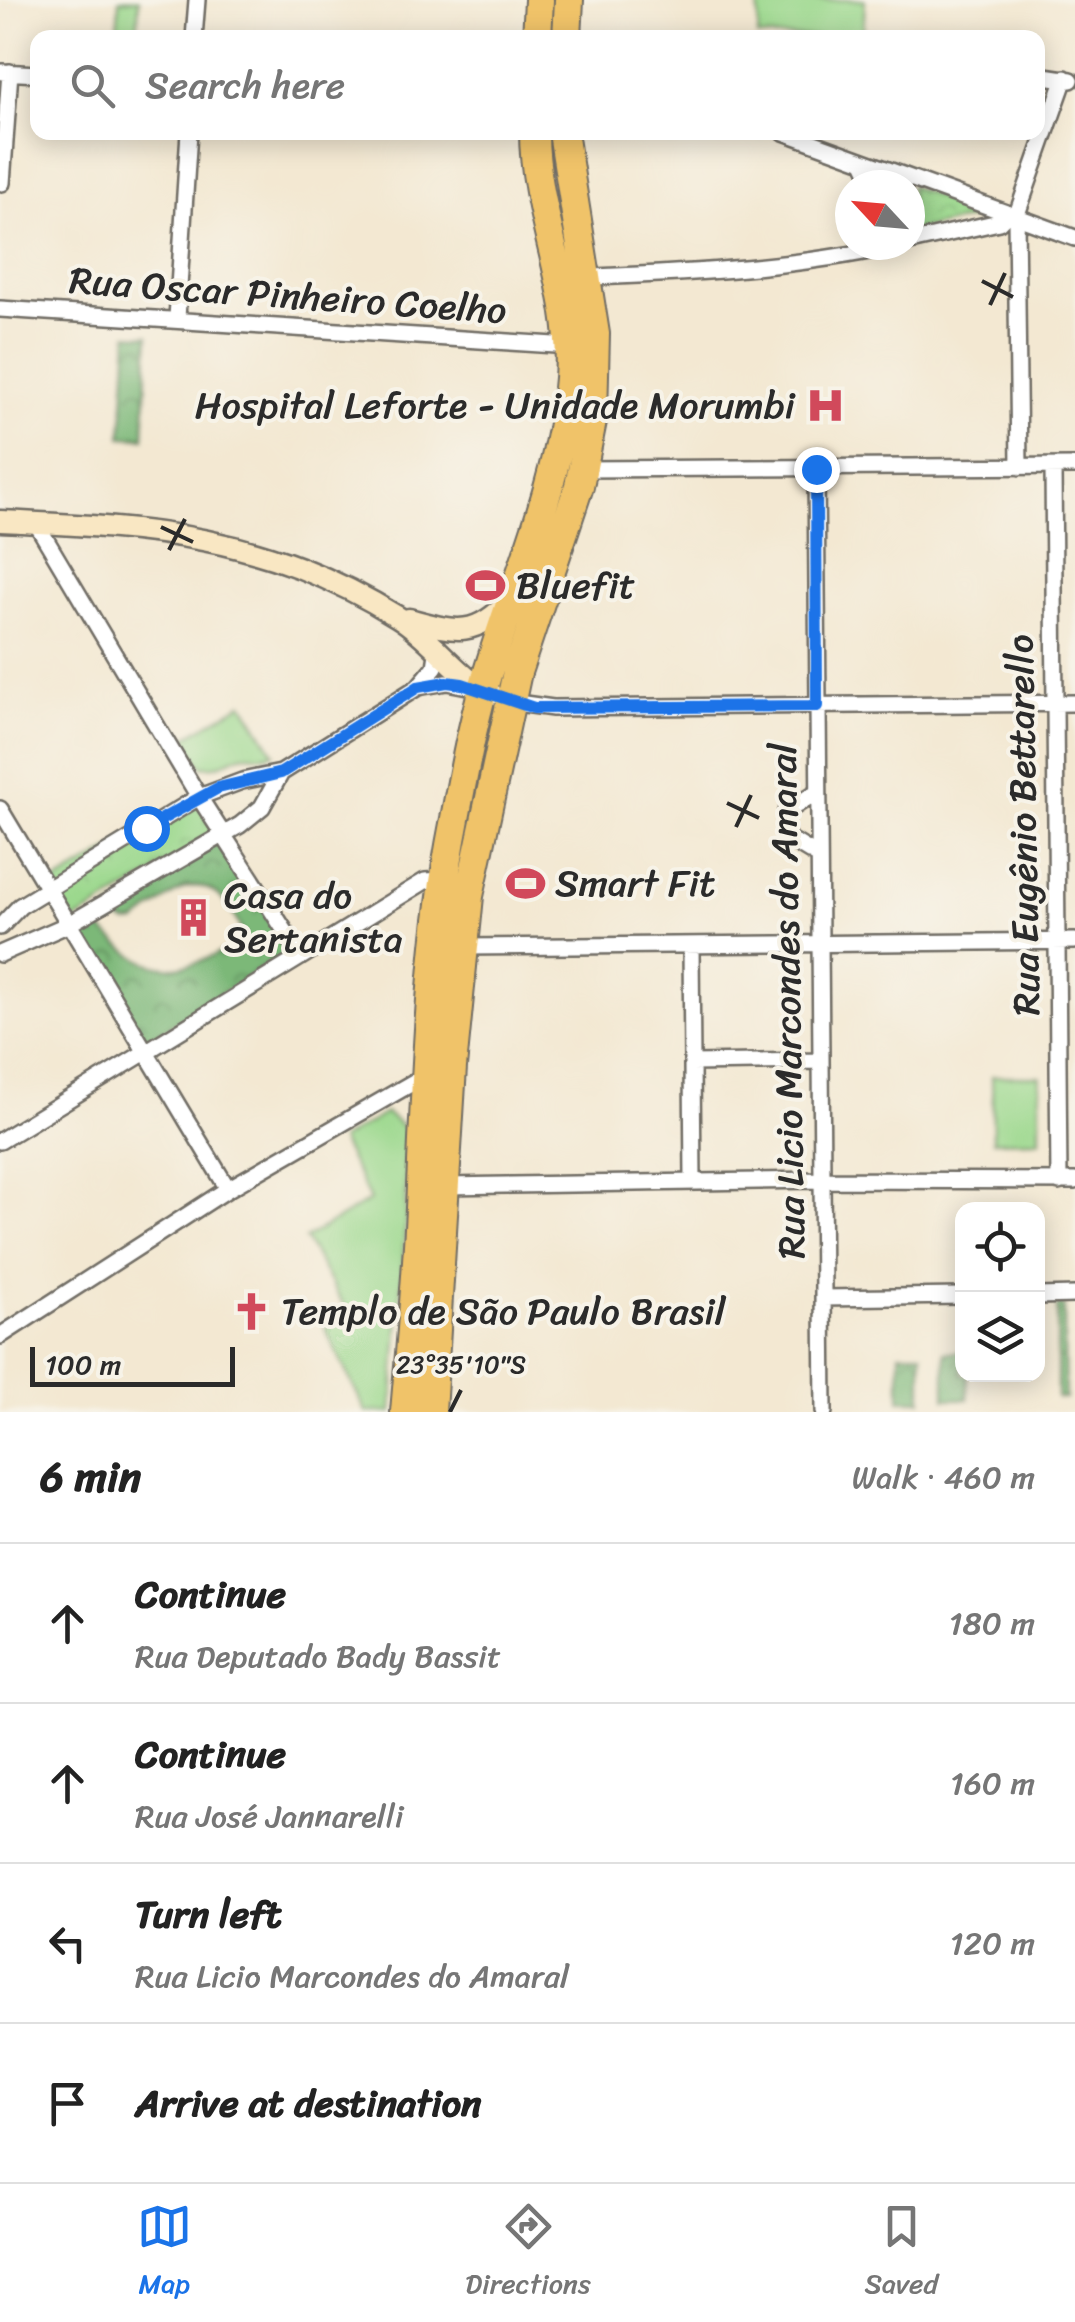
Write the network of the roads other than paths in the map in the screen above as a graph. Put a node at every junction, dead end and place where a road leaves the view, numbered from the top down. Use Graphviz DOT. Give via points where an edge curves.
graph roads {
  1 [pos="197,0"];
  2 [pos="539,0"];
  3 [pos="570,0"];
  4 [pos="195,30"];
  5 [pos="537,30"];
  6 [pos="568,30"];
  7 [pos="5,72"];
  8 [pos="30,74"];
  9 [pos="1045,76"];
  10 [pos="1070,79"];
  11 [pos="1045,138"];
  12 [pos="189,140"];
  13 [pos="535,140"];
  14 [pos="564,140"];
  15 [pos="805,140"];
  16 [pos="1044,140"];
  17 [pos="872,170"];
  18 [pos="2,184"];
  19 [pos="925,192"];
  20 [pos="1012,215"];
  21 [pos="1075,238"];
  22 [pos="925,239"];
  23 [pos="835,254"];
  24 [pos="576,287"];
  25 [pos="0,309"];
  26 [pos="178,318"];
  27 [pos="571,346"];
  28 [pos="1075,466"];
  29 [pos="1019,467"];
  30 [pos="1053,467"];
  31 [pos="583,469"];
  32 [pos="816,469"];
  33 [pos="0,521"];
  34 [pos="36,522"];
  35 [pos="511,599"];
  36 [pos="398,616"];
  37 [pos="438,648"];
  38 [pos="418,687"];
  39 [pos="483,690"];
  40 [pos="510,702"];
  41 [pos="1075,702"];
  42 [pos="1054,703"];
  43 [pos="817,706"];
  44 [pos="281,773"];
  45 [pos="818,792"];
  46 [pos="199,797"];
  47 [pos="0,809"];
  48 [pos="223,833"];
  49 [pos="819,857"];
  50 [pos="444,880"];
  51 [pos="47,888"];
  52 [pos="68,924"];
  53 [pos="0,927"];
  54 [pos="1075,940"];
  55 [pos="1056,941"];
  56 [pos="820,945"];
  57 [pos="691,946"];
  58 [pos="462,947"];
  59 [pos="0,954"];
  60 [pos="301,956"];
  61 [pos="144,1051"];
  62 [pos="820,1061"];
  63 [pos="692,1063"];
  64 [pos="426,1075"];
  65 [pos="1067,1101"];
  66 [pos="0,1140"];
  67 [pos="821,1180"];
  68 [pos="693,1182"];
  69 [pos="1067,1182"];
  70 [pos="446,1186"];
  71 [pos="228,1190"];
  72 [pos="1075,1295"];
  73 [pos="955,1296"];
  74 [pos="1045,1296"];
  75 [pos="823,1298"];
  76 [pos="0,1336"];
  77 [pos="405,1412"];
  78 [pos="431,1412"];
  79 [pos="824,1412"];
  1 -- 4 [label="street"];
  2 -- 5 [label="highway"];
  3 -- 6 [label="highway"];
  7 -- 8 [label="street"];
  7 -- 18 [label="street"];
  9 -- 10 [label="street"];
  10 -- 11 [label="street"];
  12 -- 26 [label="street"];
  13 -- 24 [label="highway" via="542,202"];
  14 -- 24 [label="highway"];
  15 -- 17 [label="street"];
  16 -- 20 [label="street"];
  19 -- 20 [label="street"];
  20 -- 21 [label="street"];
  20 -- 22 [label="street"];
  20 -- 29 [label="street"];
  23 -- 24 [label="street"];
  24 -- 27 [label="highway"];
  24 -- 31 [label="highway" via="595,334"];
  25 -- 26 [label="street, Rua Oscar Pinheiro Coelho"];
  26 -- 27 [label="street, Rua Oscar Pinheiro Coelho"];
  27 -- 35 [label="highway" via="551,476"];
  28 -- 30 [label="street"];
  29 -- 30 [label="street"];
  29 -- 32 [label="street"];
  30 -- 42 [label="street, Rua Eugênio Bettarello"];
  31 -- 32 [label="street"];
  31 -- 40 [label="highway"];
  32 -- 43 [label="street, Rua Licio Marcondes do Amaral"];
  33 -- 34 [label="main road"];
  34 -- 36 [label="main road" via="121,526 232,544 330,581"];
  34 -- 46 [label="street"];
  35 -- 36 [label="main road" via="469,630"];
  35 -- 39 [label="highway"];
  36 -- 37 [label="main road"];
  37 -- 38 [label="street" via="435,666"];
  37 -- 39 [label="main road"];
  38 -- 39 [label="street" via="447,682"];
  38 -- 44 [label="street"];
  39 -- 40 [label="main road"];
  39 -- 50 [label="highway"];
  40 -- 43 [label="street" via="553,708"];
  40 -- 58 [label="highway"];
  41 -- 42 [label="street"];
  42 -- 43 [label="street"];
  42 -- 55 [label="street, Rua Eugênio Bettarello"];
  43 -- 45 [label="street, Rua Licio Marcondes do Amaral"];
  44 -- 46 [label="street"];
  44 -- 48 [label="street" via="262,807"];
  45 -- 49 [label="street, Rua Licio Marcondes do Amaral"];
  45 -- 49 [label="street" via="786,812 786,837"];
  46 -- 48 [label="street"];
  46 -- 51 [label="street"];
  47 -- 51 [label="street"];
  48 -- 52 [label="street"];
  48 -- 60 [label="street"];
  49 -- 56 [label="street, Rua Licio Marcondes do Amaral"];
  50 -- 60 [label="street" via="425,881"];
  50 -- 64 [label="highway"];
  51 -- 52 [label="street"];
  51 -- 53 [label="street"];
  52 -- 59 [label="street"];
  52 -- 61 [label="street"];
  54 -- 55 [label="street"];
  55 -- 56 [label="street"];
  55 -- 65 [label="street, Rua Eugênio Bettarello"];
  56 -- 57 [label="street"];
  56 -- 62 [label="street, Rua Licio Marcondes do Amaral"];
  57 -- 58 [label="street"];
  57 -- 63 [label="street"];
  58 -- 70 [label="highway"];
  60 -- 61 [label="street"];
  61 -- 66 [label="street"];
  61 -- 71 [label="street"];
  62 -- 63 [label="street"];
  62 -- 67 [label="street, Rua Licio Marcondes do Amaral"];
  63 -- 68 [label="street"];
  64 -- 71 [label="street"];
  64 -- 77 [label="highway"];
  65 -- 69 [label="street, Rua Eugênio Bettarello"];
  67 -- 68 [label="street"];
  67 -- 69 [label="street"];
  67 -- 75 [label="street, Rua Licio Marcondes do Amaral"];
  68 -- 70 [label="street"];
  70 -- 78 [label="highway"];
  71 -- 76 [label="street"];
  72 -- 74 [label="street"];
  73 -- 75 [label="street"];
  75 -- 79 [label="street, Rua Licio Marcondes do Amaral"];
}
